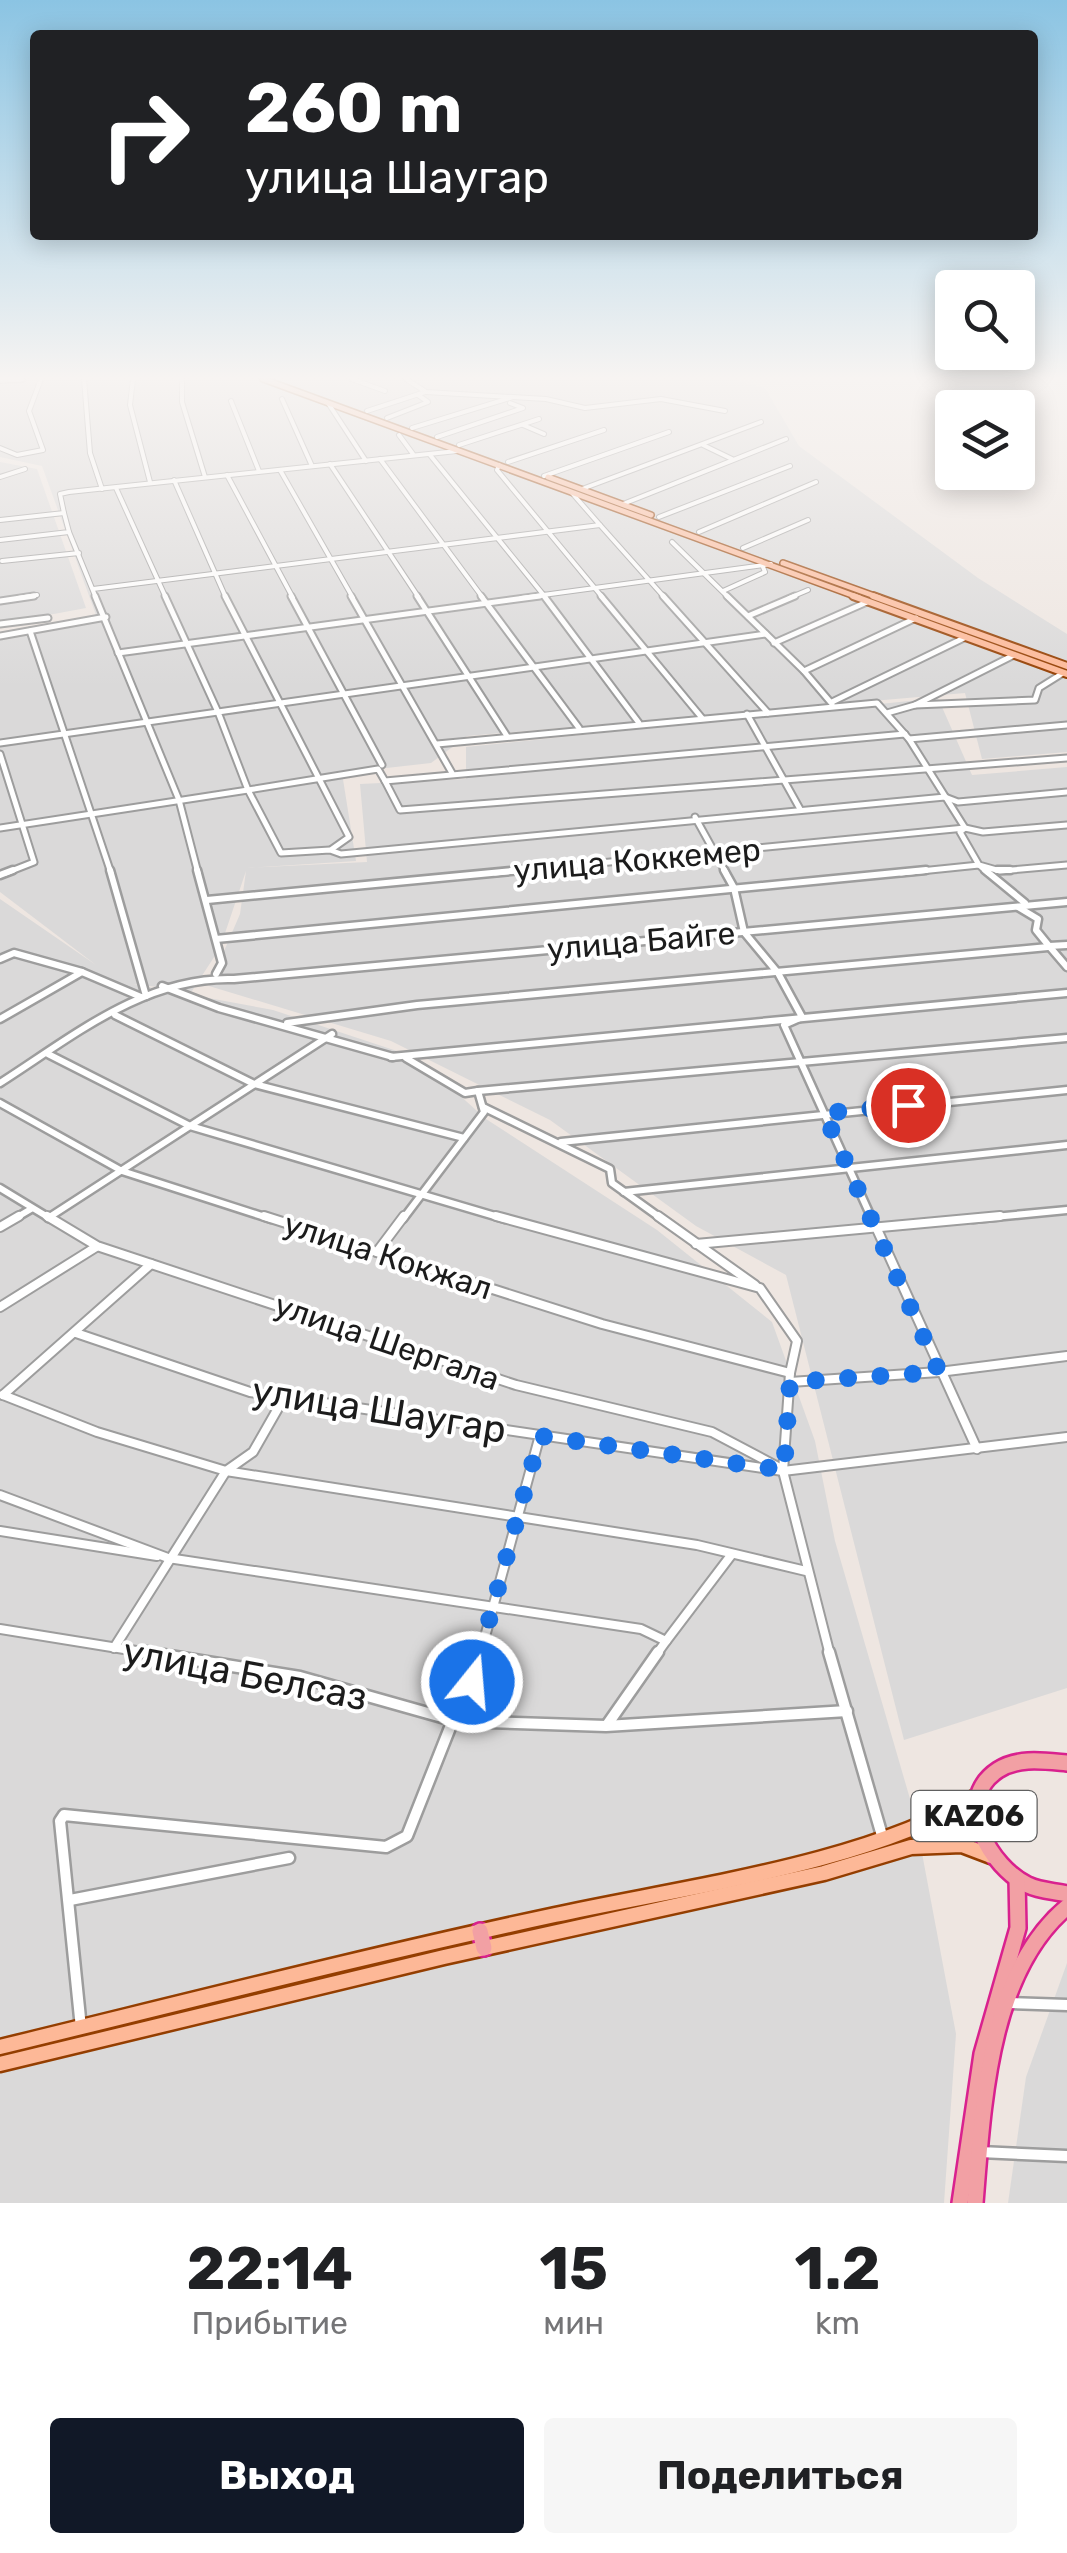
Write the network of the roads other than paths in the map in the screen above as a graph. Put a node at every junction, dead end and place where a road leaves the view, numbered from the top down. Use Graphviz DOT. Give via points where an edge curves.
graph roads {
  1 [pos="100,482"];
  2 [pos="150,482"];
  3 [pos="175,482"];
  4 [pos="231,482"];
  5 [pos="287,482"];
  6 [pos="342,482"];
  7 [pos="396,482"];
  8 [pos="451,482"];
  9 [pos="506,482"];
  10 [pos="543,482"];
  11 [pos="561,482"];
  12 [pos="601,482"];
  13 [pos="679,482"];
  14 [pos="750,482"];
  15 [pos="816,482"];
  16 [pos="116,488"];
  17 [pos="102,489"];
  18 [pos="582,489"];
  19 [pos="572,492"];
  20 [pos="623,504"];
  21 [pos="64,513"];
  22 [pos="659,518"];
  23 [pos="0,520"];
  24 [pos="808,520"];
  25 [pos="600,525"];
  26 [pos="68,532"];
  27 [pos="546,532"];
  28 [pos="699,532"];
  29 [pos="494,538"];
  30 [pos="715,538"];
  31 [pos="0,540"];
  32 [pos="706,541"];
  33 [pos="672,542"];
  34 [pos="439,545"];
  35 [pos="743,548"];
  36 [pos="387,551"];
  37 [pos="80,553"];
  38 [pos="330,558"];
  39 [pos="2,562"];
  40 [pos="766,565"];
  41 [pos="274,566"];
  42 [pos="216,573"];
  43 [pos="706,573"];
  44 [pos="648,580"];
  45 [pos="157,581"];
  46 [pos="93,588"];
  47 [pos="596,588"];
  48 [pos="808,590"];
  49 [pos="723,591"];
  50 [pos="541,595"];
  51 [pos="37,596"];
  52 [pos="868,601"];
  53 [pos="0,602"];
  54 [pos="485,602"];
  55 [pos="425,611"];
  56 [pos="748,616"];
  57 [pos="106,617"];
  58 [pos="48,618"];
  59 [pos="916,618"];
  60 [pos="366,619"];
  61 [pos="0,624"];
  62 [pos="308,627"];
  63 [pos="30,632"];
  64 [pos="766,634"];
  65 [pos="0,636"];
  66 [pos="243,636"];
  67 [pos="966,637"];
  68 [pos="184,643"];
  69 [pos="707,643"];
  70 [pos="774,643"];
  71 [pos="649,652"];
  72 [pos="118,653"];
  73 [pos="1014,655"];
  74 [pos="595,659"];
  75 [pos="536,667"];
  76 [pos="804,671"];
  77 [pos="1066,671"];
  78 [pos="472,675"];
  79 [pos="399,684"];
  80 [pos="345,693"];
  81 [pos="281,703"];
  82 [pos="832,704"];
  83 [pos="916,705"];
  84 [pos="218,712"];
  85 [pos="768,712"];
  86 [pos="887,713"];
  87 [pos="747,714"];
  88 [pos="702,718"];
  89 [pos="147,722"];
  90 [pos="639,723"];
  91 [pos="1067,725"];
  92 [pos="579,728"];
  93 [pos="64,734"];
  94 [pos="507,736"];
  95 [pos="907,736"];
  96 [pos="0,743"];
  97 [pos="436,744"];
  98 [pos="765,746"];
  99 [pos="0,754"];
  100 [pos="1067,758"];
  101 [pos="382,765"];
  102 [pos="928,766"];
  103 [pos="452,772"];
  104 [pos="320,777"];
  105 [pos="784,778"];
  106 [pos="385,782"];
  107 [pos="248,790"];
  108 [pos="1067,792"];
  109 [pos="944,797"];
  110 [pos="180,800"];
  111 [pos="800,809"];
  112 [pos="94,814"];
  113 [pos="695,818"];
  114 [pos="22,824"];
  115 [pos="1067,825"];
  116 [pos="0,828"];
  117 [pos="965,828"];
  118 [pos="330,850"];
  119 [pos="715,853"];
  120 [pos="978,865"];
  121 [pos="1067,865"];
  122 [pos="0,876"];
  123 [pos="734,888"];
  124 [pos="206,900"];
  125 [pos="1067,902"];
  126 [pos="1016,906"];
  127 [pos="744,932"];
  128 [pos="216,939"];
  129 [pos="1067,945"];
  130 [pos="1049,946"];
  131 [pos="0,959"];
  132 [pos="1067,967"];
  133 [pos="82,972"];
  134 [pos="778,972"];
  135 [pos="216,974"];
  136 [pos="161,986"];
  137 [pos="1067,993"];
  138 [pos="144,997"];
  139 [pos="114,1015"];
  140 [pos="802,1017"];
  141 [pos="0,1019"];
  142 [pos="287,1023"];
  143 [pos="333,1033"];
  144 [pos="1067,1038"];
  145 [pos="48,1054"];
  146 [pos="391,1057"];
  147 [pos="802,1064"];
  148 [pos="0,1083"];
  149 [pos="254,1084"];
  150 [pos="1067,1090"];
  151 [pos="478,1091"];
  152 [pos="0,1103"];
  153 [pos="483,1106"];
  154 [pos="824,1113"];
  155 [pos="190,1126"];
  156 [pos="464,1138"];
  157 [pos="561,1142"];
  158 [pos="1067,1145"];
  159 [pos="848,1168"];
  160 [pos="122,1171"];
  161 [pos="0,1188"];
  162 [pos="624,1192"];
  163 [pos="418,1195"];
  164 [pos="31,1208"];
  165 [pos="1067,1210"];
  166 [pos="48,1218"];
  167 [pos="0,1227"];
  168 [pos="876,1231"];
  169 [pos="696,1244"];
  170 [pos="97,1246"];
  171 [pos="377,1252"];
  172 [pos="152,1263"];
  173 [pos="760,1288"];
  174 [pos="0,1307"];
  175 [pos="76,1334"];
  176 [pos="1067,1356"];
  177 [pos="939,1372"];
  178 [pos="790,1377"];
  179 [pos="284,1396"];
  180 [pos="1,1397"];
  181 [pos="540,1436"];
  182 [pos="1067,1438"];
  183 [pos="976,1449"];
  184 [pos="784,1470"];
  185 [pos="226,1472"];
  186 [pos="0,1495"];
  187 [pos="518,1518"];
  188 [pos="0,1531"];
  189 [pos="732,1554"];
  190 [pos="168,1558"];
  191 [pos="806,1571"];
  192 [pos="494,1607"];
  193 [pos="0,1630"];
  194 [pos="666,1642"];
  195 [pos="114,1648"];
  196 [pos="848,1711"];
  197 [pos="456,1722"];
  198 [pos="606,1726"];
  199 [pos="1067,1763"];
  200 [pos="976,1796"];
  201 [pos="884,1840"];
  202 [pos="990,1856"];
  203 [pos="288,1858"];
  204 [pos="1017,1880"];
  205 [pos="1067,1894"];
  206 [pos="70,1900"];
  207 [pos="1067,1906"];
  208 [pos="480,1931"];
  209 [pos="484,1948"];
  210 [pos="1009,2003"];
  211 [pos="1067,2006"];
  212 [pos="80,2025"];
  213 [pos="85,2043"];
  214 [pos="0,2047"];
  215 [pos="0,2064"];
  216 [pos="979,2152"];
  217 [pos="1067,2156"];
  218 [pos="960,2203"];
  219 [pos="976,2203"];
  1 -- 17 [label="street"];
  2 -- 16 [label="street"];
  3 -- 42 [label="street"];
  4 -- 41 [label="street"];
  5 -- 38 [label="street"];
  6 -- 36 [label="street"];
  7 -- 34 [label="street"];
  8 -- 29 [label="street"];
  9 -- 27 [label="street"];
  10 -- 19 [label="main road"];
  11 -- 18 [label="main road"];
  12 -- 18 [label="street"];
  13 -- 20 [label="street"];
  14 -- 22 [label="street"];
  15 -- 28 [label="street"];
  16 -- 17 [label="street"];
  16 -- 45 [label="street"];
  17 -- 21 [label="street" via="60,494"];
  18 -- 20 [label="main road"];
  19 -- 25 [label="street"];
  19 -- 32 [label="main road"];
  20 -- 22 [label="main road"];
  21 -- 23 [label="street"];
  21 -- 26 [label="street"];
  22 -- 28 [label="main road"];
  24 -- 35 [label="street"];
  25 -- 27 [label="street"];
  25 -- 44 [label="street"];
  26 -- 31 [label="street"];
  26 -- 37 [label="street"];
  27 -- 29 [label="street"];
  27 -- 47 [label="street"];
  28 -- 30 [label="main road"];
  29 -- 34 [label="street"];
  29 -- 50 [label="street"];
  30 -- 32 [label="main road"];
  30 -- 35 [label="main road"];
  32 -- 40 [label="main road"];
  33 -- 43 [label="street"];
  34 -- 36 [label="street"];
  34 -- 54 [label="street"];
  35 -- 77 [label="main road"];
  36 -- 38 [label="street"];
  36 -- 55 [label="street"];
  37 -- 39 [label="street"];
  37 -- 46 [label="street"];
  38 -- 41 [label="street"];
  38 -- 60 [label="street"];
  40 -- 43 [label="street"];
  40 -- 49 [label="street" via="766,572"];
  40 -- 52 [label="main road"];
  41 -- 42 [label="street"];
  41 -- 62 [label="street"];
  42 -- 45 [label="street"];
  42 -- 66 [label="street"];
  43 -- 44 [label="street"];
  43 -- 49 [label="street"];
  44 -- 47 [label="street"];
  44 -- 69 [label="street"];
  45 -- 46 [label="street"];
  45 -- 68 [label="street"];
  46 -- 57 [label="street"];
  47 -- 50 [label="street"];
  47 -- 71 [label="street"];
  48 -- 56 [label="street"];
  49 -- 56 [label="street"];
  50 -- 54 [label="street"];
  50 -- 74 [label="street"];
  51 -- 53 [label="street"];
  52 -- 59 [label="main road"];
  52 -- 70 [label="street"];
  54 -- 55 [label="street"];
  54 -- 75 [label="street"];
  55 -- 60 [label="street"];
  55 -- 78 [label="street"];
  56 -- 64 [label="street"];
  57 -- 63 [label="street"];
  57 -- 72 [label="street"];
  58 -- 61 [label="street"];
  59 -- 67 [label="main road"];
  59 -- 76 [label="street"];
  60 -- 62 [label="street"];
  60 -- 79 [label="street"];
  62 -- 66 [label="street"];
  62 -- 80 [label="street"];
  63 -- 65 [label="street"];
  63 -- 93 [label="street"];
  64 -- 69 [label="street"];
  64 -- 70 [label="street"];
  66 -- 68 [label="street"];
  66 -- 81 [label="street"];
  67 -- 73 [label="main road"];
  67 -- 82 [label="street"];
  68 -- 72 [label="street"];
  68 -- 84 [label="street"];
  69 -- 71 [label="street"];
  69 -- 85 [label="street"];
  70 -- 76 [label="street"];
  71 -- 74 [label="street"];
  71 -- 88 [label="street"];
  72 -- 89 [label="street"];
  73 -- 77 [label="main road"];
  73 -- 83 [label="street"];
  74 -- 75 [label="street"];
  74 -- 90 [label="street"];
  75 -- 78 [label="street"];
  75 -- 92 [label="street"];
  76 -- 82 [label="street"];
  77 -- 83 [label="street" via="1039,688 1035,700"];
  78 -- 79 [label="street"];
  78 -- 94 [label="street"];
  79 -- 80 [label="street"];
  79 -- 97 [label="street"];
  80 -- 81 [label="street"];
  80 -- 101 [label="street"];
  81 -- 84 [label="street"];
  81 -- 104 [label="street"];
  82 -- 85 [label="street"];
  82 -- 86 [label="street" via="877,703"];
  83 -- 86 [label="street"];
  84 -- 89 [label="street"];
  84 -- 107 [label="street"];
  85 -- 87 [label="street"];
  86 -- 95 [label="street"];
  87 -- 88 [label="street"];
  87 -- 98 [label="street"];
  88 -- 90 [label="street"];
  89 -- 93 [label="street"];
  89 -- 110 [label="street"];
  90 -- 92 [label="street"];
  91 -- 95 [label="street"];
  92 -- 94 [label="street"];
  93 -- 96 [label="street"];
  93 -- 112 [label="street"];
  94 -- 97 [label="street"];
  95 -- 98 [label="street"];
  95 -- 102 [label="street"];
  97 -- 103 [label="street"];
  98 -- 103 [label="street"];
  98 -- 105 [label="street"];
  99 -- 114 [label="street"];
  100 -- 102 [label="street"];
  102 -- 105 [label="street"];
  102 -- 109 [label="street"];
  103 -- 106 [label="street"];
  104 -- 106 [label="street" via="378,768"];
  104 -- 107 [label="street"];
  104 -- 118 [label="street" via="349,837"];
  105 -- 106 [label="street" via="400,810"];
  105 -- 111 [label="street"];
  107 -- 110 [label="street"];
  107 -- 118 [label="street" via="281,854"];
  108 -- 109 [label="street" via="958,802"];
  109 -- 111 [label="street"];
  109 -- 117 [label="street"];
  110 -- 112 [label="street"];
  110 -- 124 [label="street"];
  111 -- 113 [label="street"];
  112 -- 114 [label="street"];
  112 -- 138 [label="street"];
  113 -- 118 [label="street"];
  113 -- 119 [label="street"];
  114 -- 116 [label="street"];
  114 -- 122 [label="street" via="34,862"];
  115 -- 117 [label="street, улица Коккемер"];
  117 -- 119 [label="street, улица Коккемер"];
  117 -- 120 [label="street" via="960,832"];
  119 -- 123 [label="street"];
  119 -- 124 [label="street, улица Коккемер"];
  120 -- 121 [label="street" via="1000,871"];
  120 -- 123 [label="street"];
  120 -- 126 [label="street" via="1026,902"];
  123 -- 127 [label="street"];
  123 -- 128 [label="street"];
  124 -- 128 [label="street"];
  125 -- 126 [label="street, улица Байге"];
  126 -- 127 [label="street, улица Байге"];
  126 -- 130 [label="street" via="1038,919 1036,930"];
  127 -- 134 [label="street"];
  127 -- 135 [label="street, улица Байге" via="234,979"];
  128 -- 135 [label="street" via="222,963"];
  129 -- 130 [label="street"];
  130 -- 132 [label="street"];
  130 -- 134 [label="street"];
  131 -- 133 [label="street" via="14,953"];
  133 -- 138 [label="street"];
  133 -- 141 [label="street"];
  134 -- 140 [label="street"];
  134 -- 142 [label="street"];
  135 -- 136 [label="street, улица Байге"];
  136 -- 138 [label="street"];
  136 -- 142 [label="street"];
  137 -- 140 [label="street"];
  138 -- 139 [label="street"];
  139 -- 145 [label="street"];
  139 -- 149 [label="street"];
  140 -- 146 [label="street"];
  140 -- 147 [label="street" via="784,1026"];
  142 -- 143 [label="street"];
  143 -- 146 [label="street"];
  143 -- 149 [label="street"];
  144 -- 147 [label="street"];
  145 -- 148 [label="street"];
  145 -- 155 [label="street"];
  146 -- 151 [label="street" via="408,1058 464,1093"];
  147 -- 151 [label="street"];
  147 -- 154 [label="street"];
  149 -- 155 [label="street"];
  149 -- 156 [label="street"];
  150 -- 154 [label="street"];
  151 -- 153 [label="street"];
  152 -- 160 [label="street, улица Кокжал"];
  153 -- 156 [label="street"];
  153 -- 157 [label="street"];
  154 -- 157 [label="street"];
  154 -- 159 [label="street"];
  155 -- 160 [label="street"];
  155 -- 163 [label="street"];
  156 -- 163 [label="street"];
  157 -- 162 [label="street" via="610,1169 612,1183"];
  158 -- 159 [label="street"];
  159 -- 162 [label="street"];
  159 -- 168 [label="street"];
  160 -- 166 [label="street"];
  160 -- 171 [label="street, улица Кокжал"];
  161 -- 164 [label="street, улица Шергала"];
  162 -- 169 [label="street"];
  163 -- 171 [label="street"];
  163 -- 173 [label="street"];
  164 -- 166 [label="street, улица Шергала"];
  164 -- 167 [label="street"];
  165 -- 168 [label="street"];
  166 -- 170 [label="street, улица Шергала"];
  168 -- 169 [label="street"];
  168 -- 177 [label="street"];
  169 -- 173 [label="street"];
  170 -- 172 [label="street, улица Шергала"];
  170 -- 174 [label="street"];
  171 -- 178 [label="street, улица Кокжал"];
  172 -- 175 [label="street"];
  172 -- 184 [label="street, улица Шергала" via="516,1385 712,1432"];
  173 -- 178 [label="street" via="797,1340"];
  175 -- 179 [label="street, улица Шаугар" via="250,1392"];
  175 -- 180 [label="street"];
  176 -- 177 [label="street, улица Кокжал"];
  177 -- 178 [label="street, улица Кокжал"];
  177 -- 183 [label="street"];
  178 -- 184 [label="street"];
  179 -- 181 [label="street, улица Шаугар"];
  179 -- 185 [label="street" via="253,1452"];
  180 -- 185 [label="street"];
  181 -- 184 [label="street, улица Шаугар"];
  181 -- 187 [label="street"];
  182 -- 183 [label="street, улица Шаугар"];
  183 -- 184 [label="street, улица Шаугар"];
  184 -- 191 [label="street"];
  185 -- 187 [label="street"];
  185 -- 190 [label="street"];
  186 -- 190 [label="street"];
  187 -- 189 [label="street"];
  187 -- 192 [label="street"];
  188 -- 190 [label="street"];
  189 -- 191 [label="street"];
  189 -- 194 [label="street"];
  190 -- 192 [label="street"];
  190 -- 195 [label="street"];
  191 -- 196 [label="street"];
  192 -- 194 [label="street" via="640,1629"];
  192 -- 197 [label="street"];
  193 -- 195 [label="street, улица Белсаз"];
  194 -- 198 [label="street"];
  195 -- 197 [label="street, улица Белсаз" via="300,1678"];
  196 -- 198 [label="street, улица Белсаз"];
  196 -- 201 [label="street"];
  197 -- 198 [label="street, улица Белсаз"];
  197 -- 206 [label="street" via="407,1836 398,1842 386,1847 174,1828 70,1812 60,1822"];
  199 -- 200 [label="highway, KАZ06" via="1022,1759 1002,1766"];
  200 -- 201 [label="main road" via="938,1820"];
  200 -- 202 [label="highway, KАZ06" via="976,1826"];
  201 -- 208 [label="main road"];
  202 -- 204 [label="highway, KАZ06"];
  202 -- 209 [label="main road" via="962,1845 911,1847 824,1874"];
  203 -- 206 [label="street"];
  204 -- 205 [label="highway, KАZ06"];
  204 -- 218 [label="highway, KАZ06" via="1022,1917 993,2004"];
  206 -- 212 [label="street"];
  207 -- 210 [label="highway" via="1040,1930"];
  208 -- 209 [label="highway"];
  208 -- 212 [label="main road" via="167,2010"];
  209 -- 213 [label="main road"];
  210 -- 211 [label="street"];
  210 -- 216 [label="highway"];
  212 -- 213 [label="street"];
  212 -- 214 [label="main road"];
  213 -- 215 [label="main road"];
  216 -- 217 [label="street"];
  216 -- 219 [label="highway"];
}
